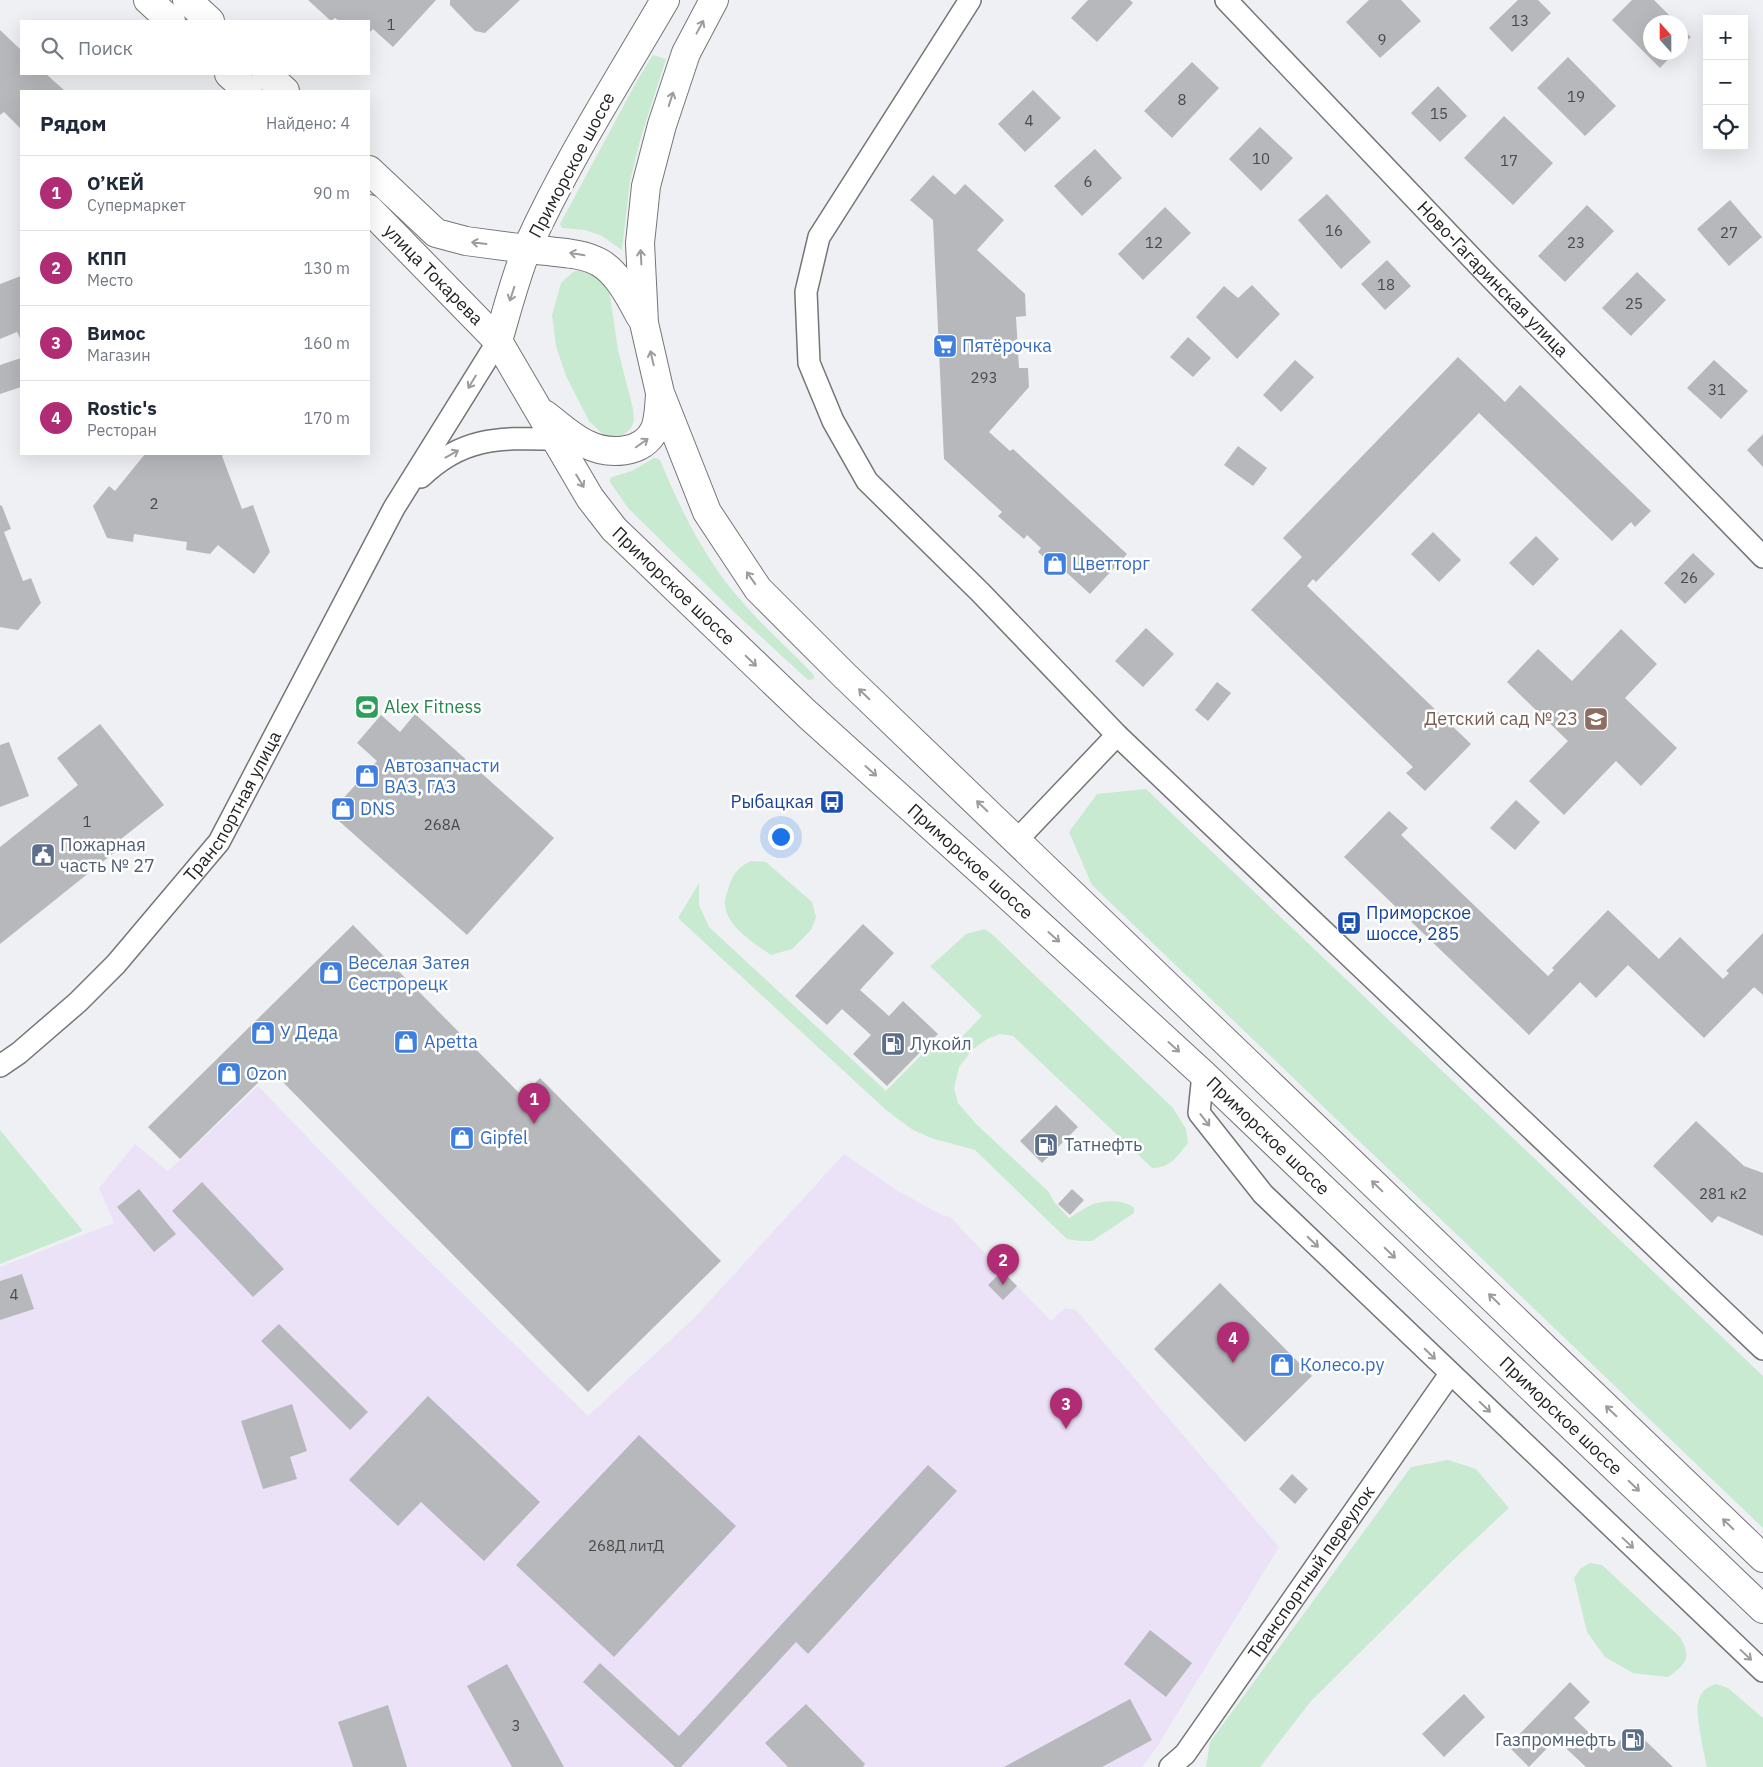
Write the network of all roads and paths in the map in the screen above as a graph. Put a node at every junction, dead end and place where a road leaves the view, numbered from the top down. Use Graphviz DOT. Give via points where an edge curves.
graph roads {
  1 [pos="148,0"];
  2 [pos="187,0"];
  3 [pos="665,0"];
  4 [pos="714,0"];
  5 [pos="970,0"];
  6 [pos="1226,0"];
  7 [pos="170,20"];
  8 [pos="209,20"];
  9 [pos="230,75"];
  10 [pos="267,75"];
  11 [pos="247,90"];
  12 [pos="283,90"];
  13 [pos="370,171"];
  14 [pos="370,210"];
  15 [pos="527,248"];
  16 [pos="644,324"];
  17 [pos="498,340"];
  18 [pos="660,393"];
  19 [pos="538,410"];
  20 [pos="555,439"];
  21 [pos="401,496"];
  22 [pos="1763,558"];
  23 [pos="1117,735"];
  24 [pos="1017,840"];
  25 [pos="0,1066"];
  26 [pos="1203,1074"];
  27 [pos="1763,1349"];
  28 [pos="1450,1374"];
  29 [pos="1763,1558"];
  30 [pos="1763,1609"];
  31 [pos="1763,1671"];
  32 [pos="1170,1767"];
  1 -- 7 [label="main road"];
  2 -- 8 [label="main road"];
  3 -- 15 [label="main road, Приморское шоссе" via="583,140"];
  16 -- 4 [label="main road, one-way" via="640,243 646,186 686,53"];
  5 -- 23 [label="street" via="819,237 806,292 809,363 833,421 867,481 981,593"];
  6 -- 22 [label="street, Ново-Гагаринская улица"];
  9 -- 11 [label="main road"];
  10 -- 12 [label="main road"];
  15 -- 13 [label="main road, улица Токарева, one-way" via="466,241 436,233"];
  14 -- 17 [label="main road, улица Токарева"];
  16 -- 15 [label="main road, улица Токарева, one-way" via="616,275 598,261 582,254"];
  15 -- 17 [label="main road, Приморское шоссе, one-way"];
  18 -- 16 [label="main road, one-way"];
  17 -- 19 [label="main road, Приморское шоссе"];
  17 -- 21 [label="street, Транспортная улица, one-way"];
  19 -- 18 [label="main road, one-way" via="586,444 614,452 628,450 652,434 656,427"];
  24 -- 18 [label="main road, one-way" via="758,589 707,512"];
  19 -- 20 [label="main road, Приморское шоссе"];
  21 -- 20 [label="street, Транспортная улица, one-way" via="446,457 471,444 519,438"];
  20 -- 26 [label="main road, Приморское шоссе, one-way" via="590,498 614,529 807,714"];
  21 -- 25 [label="street, Транспортная улица" via="219,842 116,964 19,1053"];
  23 -- 24 [label="street"];
  23 -- 27 [label="street"];
  29 -- 24 [label="main road, one-way"];
  26 -- 28 [label="street, one-way" via="1199,1113 1263,1194"];
  26 -- 30 [label="main road, Приморское шоссе, one-way"];
  28 -- 31 [label="street, one-way"];
  28 -- 32 [label="street, Транспортный переулок" via="1185,1754"];
}
